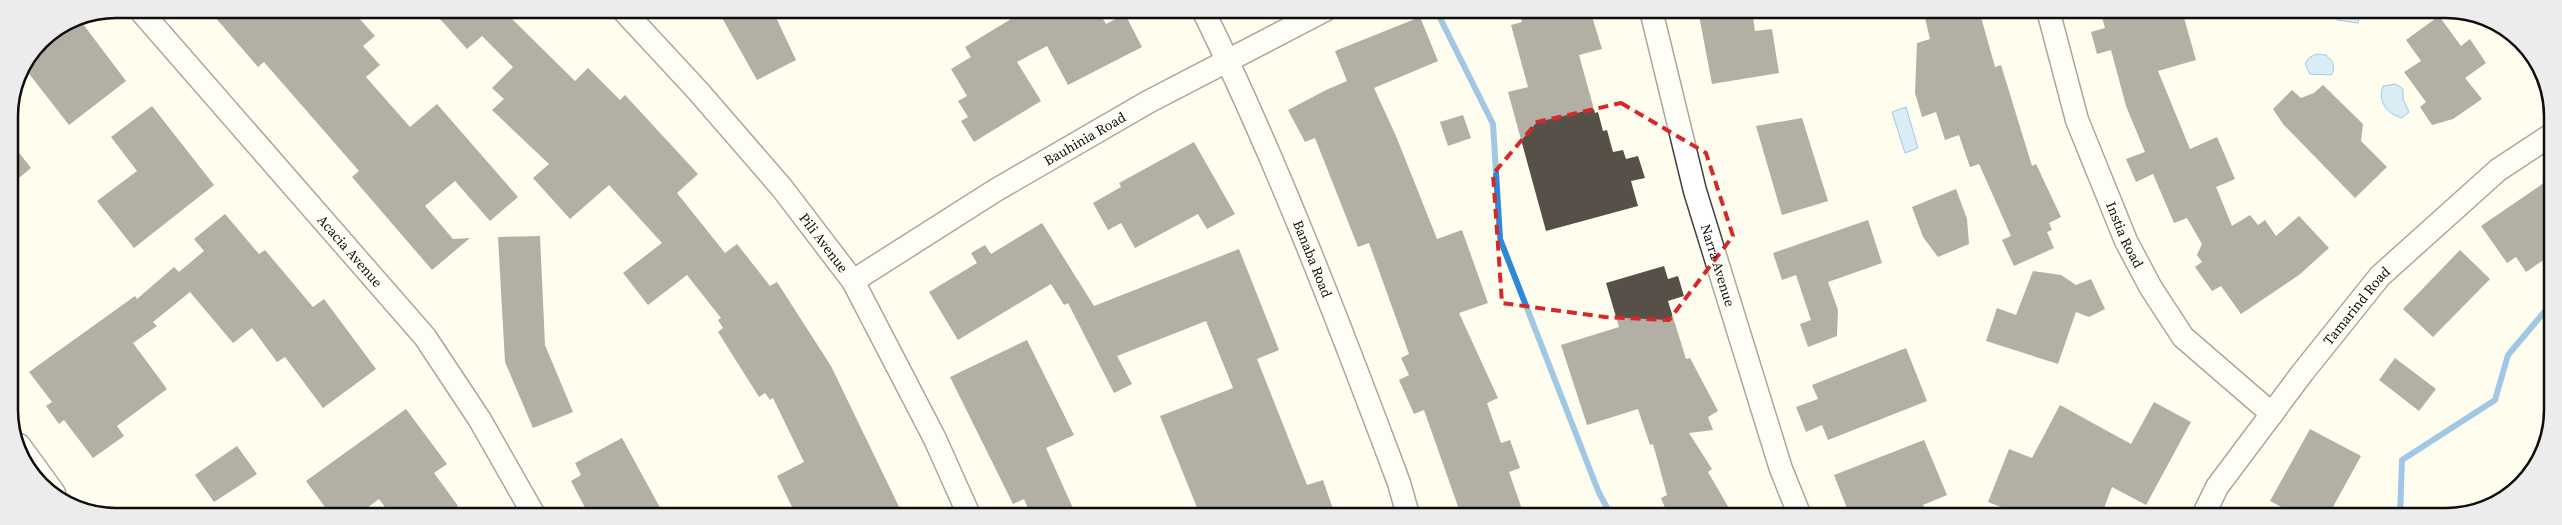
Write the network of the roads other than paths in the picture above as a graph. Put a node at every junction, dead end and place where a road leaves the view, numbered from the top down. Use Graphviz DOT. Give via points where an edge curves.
graph roads {
  1 [pos="147,18"];
  2 [pos="630,18"];
  3 [pos="1206,18"];
  4 [pos="1309,18"];
  5 [pos="1653,18"];
  6 [pos="2050,18"];
  7 [pos="1227,60"];
  8 [pos="2544,140"];
  9 [pos="853,280"];
  10 [pos="2272,414"];
  11 [pos="530,508"];
  12 [pos="967,508"];
  13 [pos="1406,508"];
  14 [pos="1797,508"];
  15 [pos="2207,508"];
  1 -- 11 [label="street, Acacia Avenue" via="425,337 480,420"];
  2 -- 9 [label="street, Pili Avenue" via="698,90 782,188"];
  3 -- 7 [label="street, Banaba Road"];
  4 -- 7 [label="street, Bauhinia Road"];
  5 -- 14 [label="street, Narra Avenue" via="1696,191 1781,469"];
  6 -- 10 [label="street, Instia Road" via="2080,129 2126,241 2151,288 2183,337"];
  7 -- 9 [label="street, Bauhinia Road" via="996,190"];
  7 -- 13 [label="street, Banaba Road" via="1314,260"];
  8 -- 10 [label="street, Tamarind Road" via="2498,170 2380,276"];
  9 -- 12 [label="street, Pili Avenue"];
  10 -- 15 [label="street, Tamarind Road" via="2217,487"];
}
